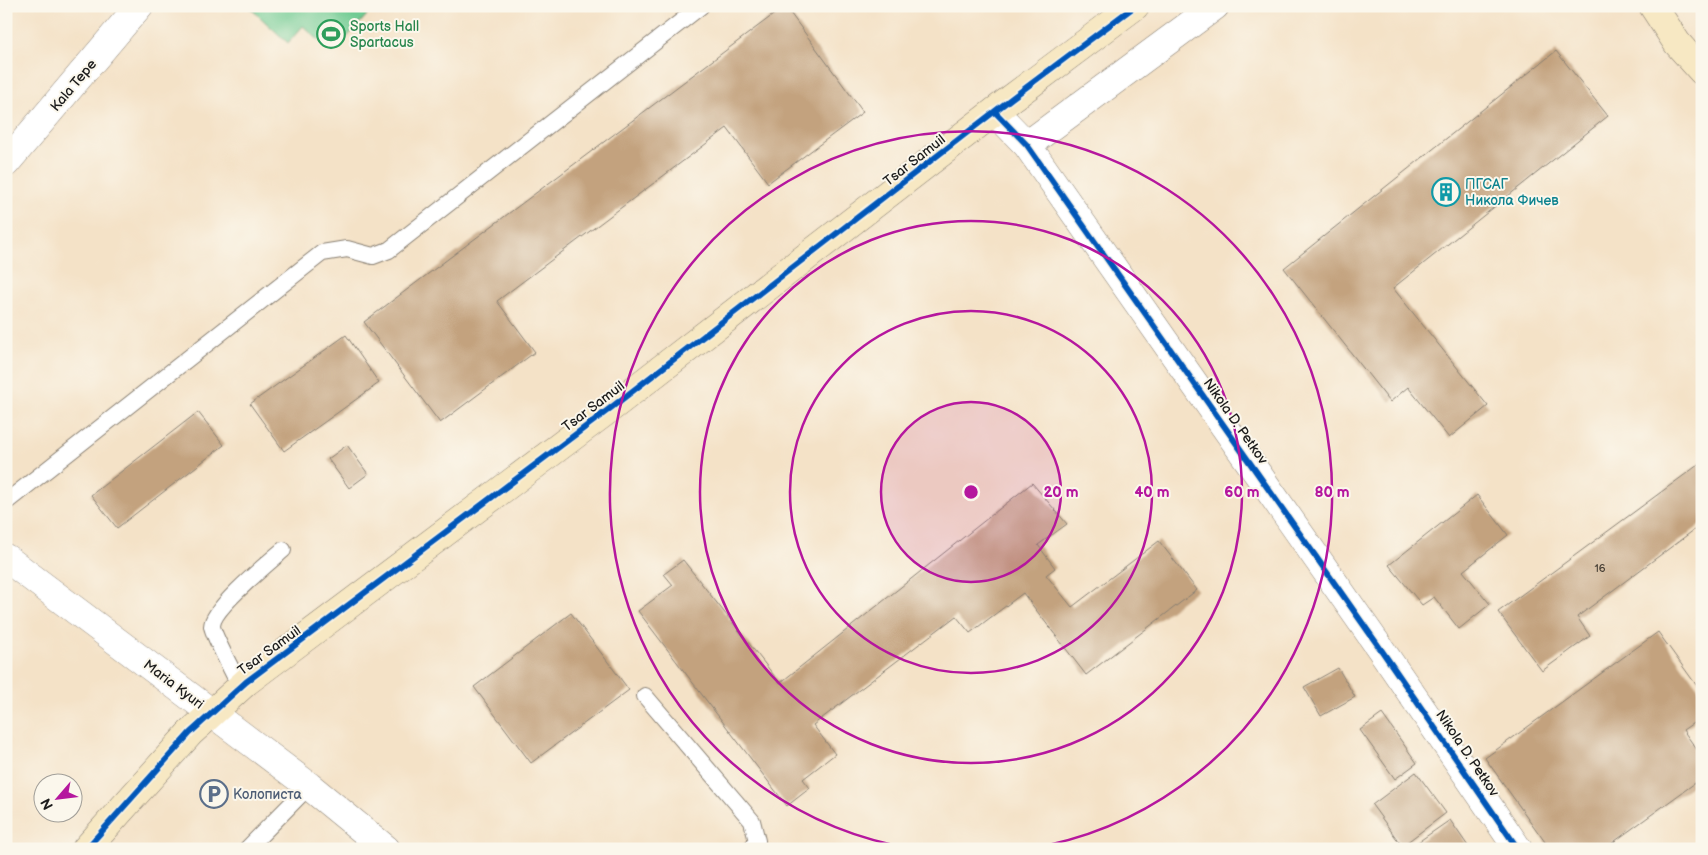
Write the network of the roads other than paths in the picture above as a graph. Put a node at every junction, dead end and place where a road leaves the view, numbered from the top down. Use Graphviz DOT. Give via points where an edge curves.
graph roads {
  1 [pos="139,6"];
  2 [pos="701,6"];
  3 [pos="1135,6"];
  4 [pos="1215,6"];
  5 [pos="1653,6"];
  6 [pos="1702,71"];
  7 [pos="995,112"];
  8 [pos="1027,145"];
  9 [pos="6,163"];
  10 [pos="6,502"];
  11 [pos="283,550"];
  12 [pos="6,558"];
  13 [pos="240,687"];
  14 [pos="645,696"];
  15 [pos="212,712"];
  16 [pos="309,786"];
  17 [pos="380,847"];
  18 [pos="86,849"];
  19 [pos="246,849"];
  20 [pos="751,849"];
  21 [pos="1518,849"];
  1 -- 9 [label="street, Kala Tepe"];
  2 -- 10 [label="lane" via="389,250 373,256 347,249 322,253"];
  3 -- 7 [label="street, Tsar Samuil"];
  4 -- 8 [label="street"];
  5 -- 6 [label="street" via="1677,43"];
  7 -- 8 [label="street, Nikola D. Petkov"];
  7 -- 13 [label="street, Tsar Samuil" via="608,410"];
  8 -- 21 [label="street, Nikola D. Petkov"];
  11 -- 13 [label="lane" via="215,615 212,627"];
  12 -- 15 [label="street, Maria Kyuri"];
  13 -- 15 [label="street, Tsar Samuil"];
  14 -- 20 [label="lane" via="752,821 757,841"];
  15 -- 16 [label="street, Maria Kyuri"];
  15 -- 18 [label="street, Tsar Samuil"];
  16 -- 17 [label="street, Maria Kyuri"];
  16 -- 19 [label="lane"];
}
